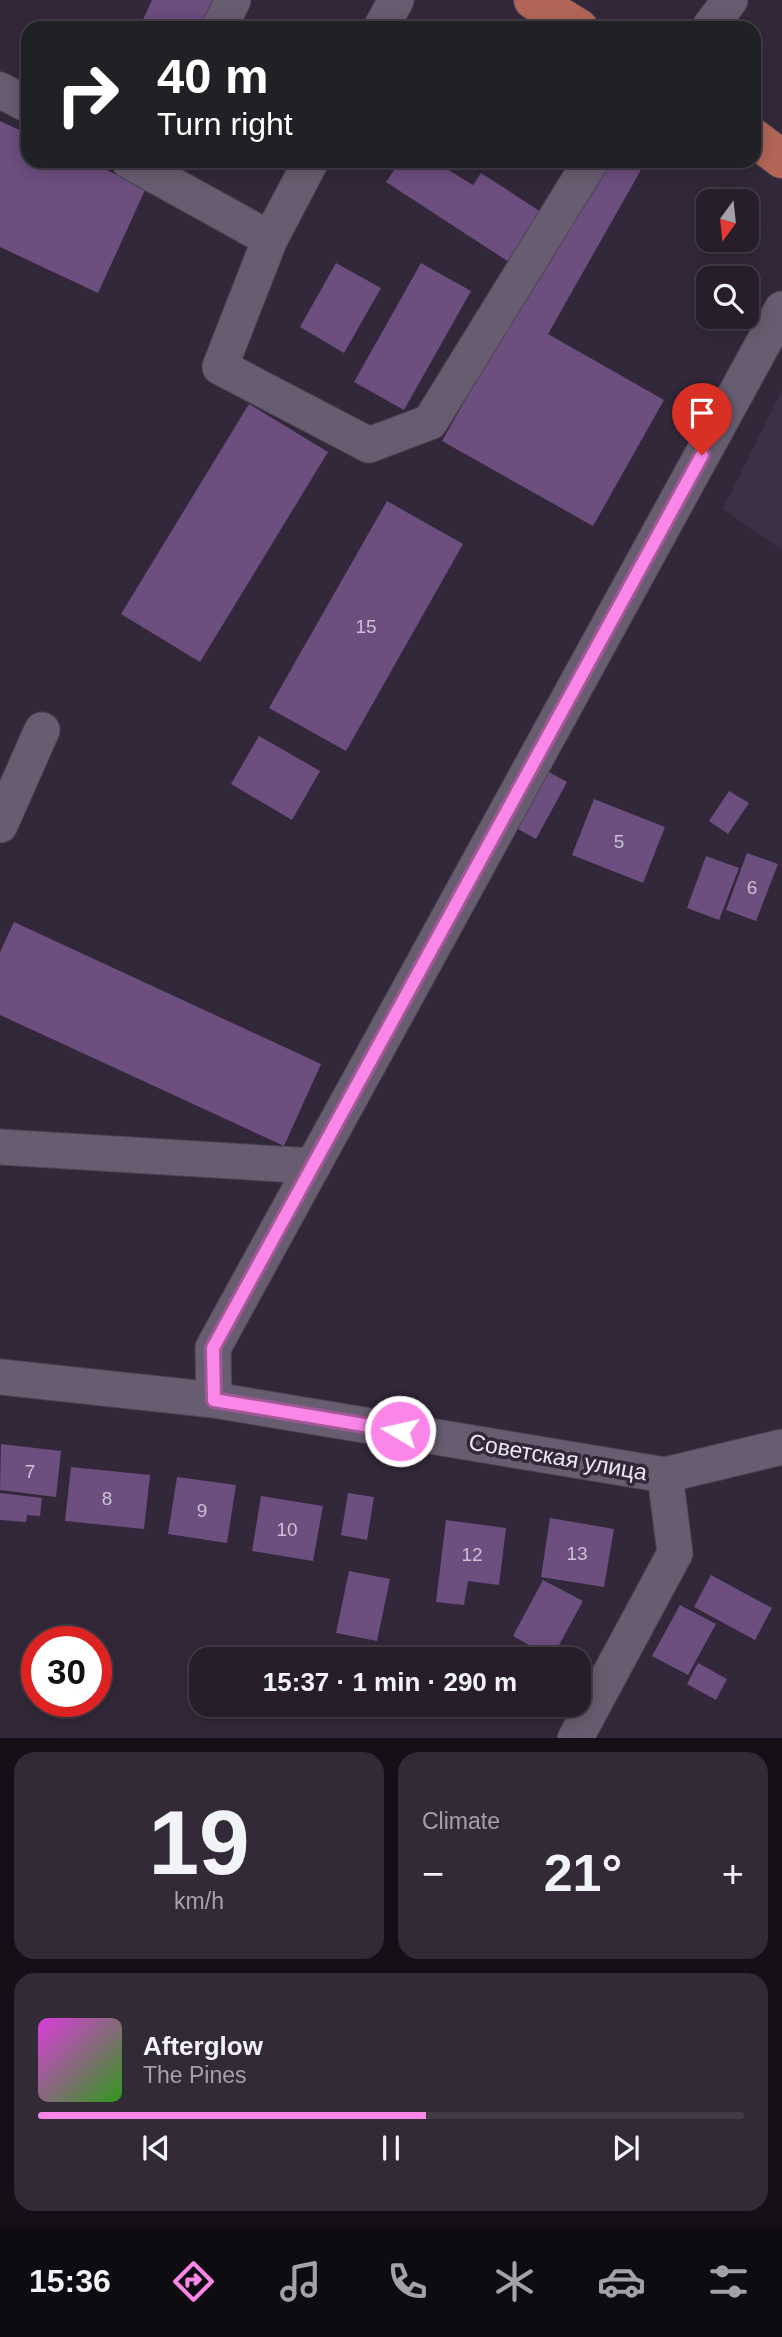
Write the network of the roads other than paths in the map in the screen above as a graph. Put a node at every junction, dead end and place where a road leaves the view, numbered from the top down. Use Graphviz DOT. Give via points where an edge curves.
graph roads {
  1 [pos="233,0"];
  2 [pos="396,0"];
  3 [pos="533,0"];
  4 [pos="730,0"];
  5 [pos="222,21"];
  6 [pos="385,21"];
  7 [pos="568,21"];
  8 [pos="714,21"];
  9 [pos="0,90"];
  10 [pos="21,101"];
  11 [pos="761,143"];
  12 [pos="782,159"];
  13 [pos="150,168"];
  14 [pos="307,168"];
  15 [pos="587,168"];
  16 [pos="271,239"];
  17 [pos="782,309"];
  18 [pos="42,730"];
  19 [pos="0,825"];
  20 [pos="0,1147"];
  21 [pos="313,1166"];
  22 [pos="0,1377"];
  23 [pos="214,1400"];
  24 [pos="782,1447"];
  25 [pos="665,1475"];
  26 [pos="575,1738"];
  1 -- 5 [label="street"];
  2 -- 6 [label="street"];
  3 -- 7 [label="main road"];
  4 -- 8 [label="street"];
  9 -- 10 [label="street"];
  11 -- 12 [label="main road"];
  13 -- 16 [label="street"];
  14 -- 16 [label="street"];
  15 -- 16 [label="street" via="430,422 369,445 220,367"];
  17 -- 21 [label="street"];
  18 -- 19 [label="street"];
  20 -- 21 [label="street"];
  21 -- 23 [label="street" via="213,1348"];
  22 -- 23 [label="street, Советская улица"];
  23 -- 25 [label="street, Советская улица"];
  24 -- 25 [label="street, Советская улица"];
  25 -- 26 [label="street" via="675,1553"];
}
